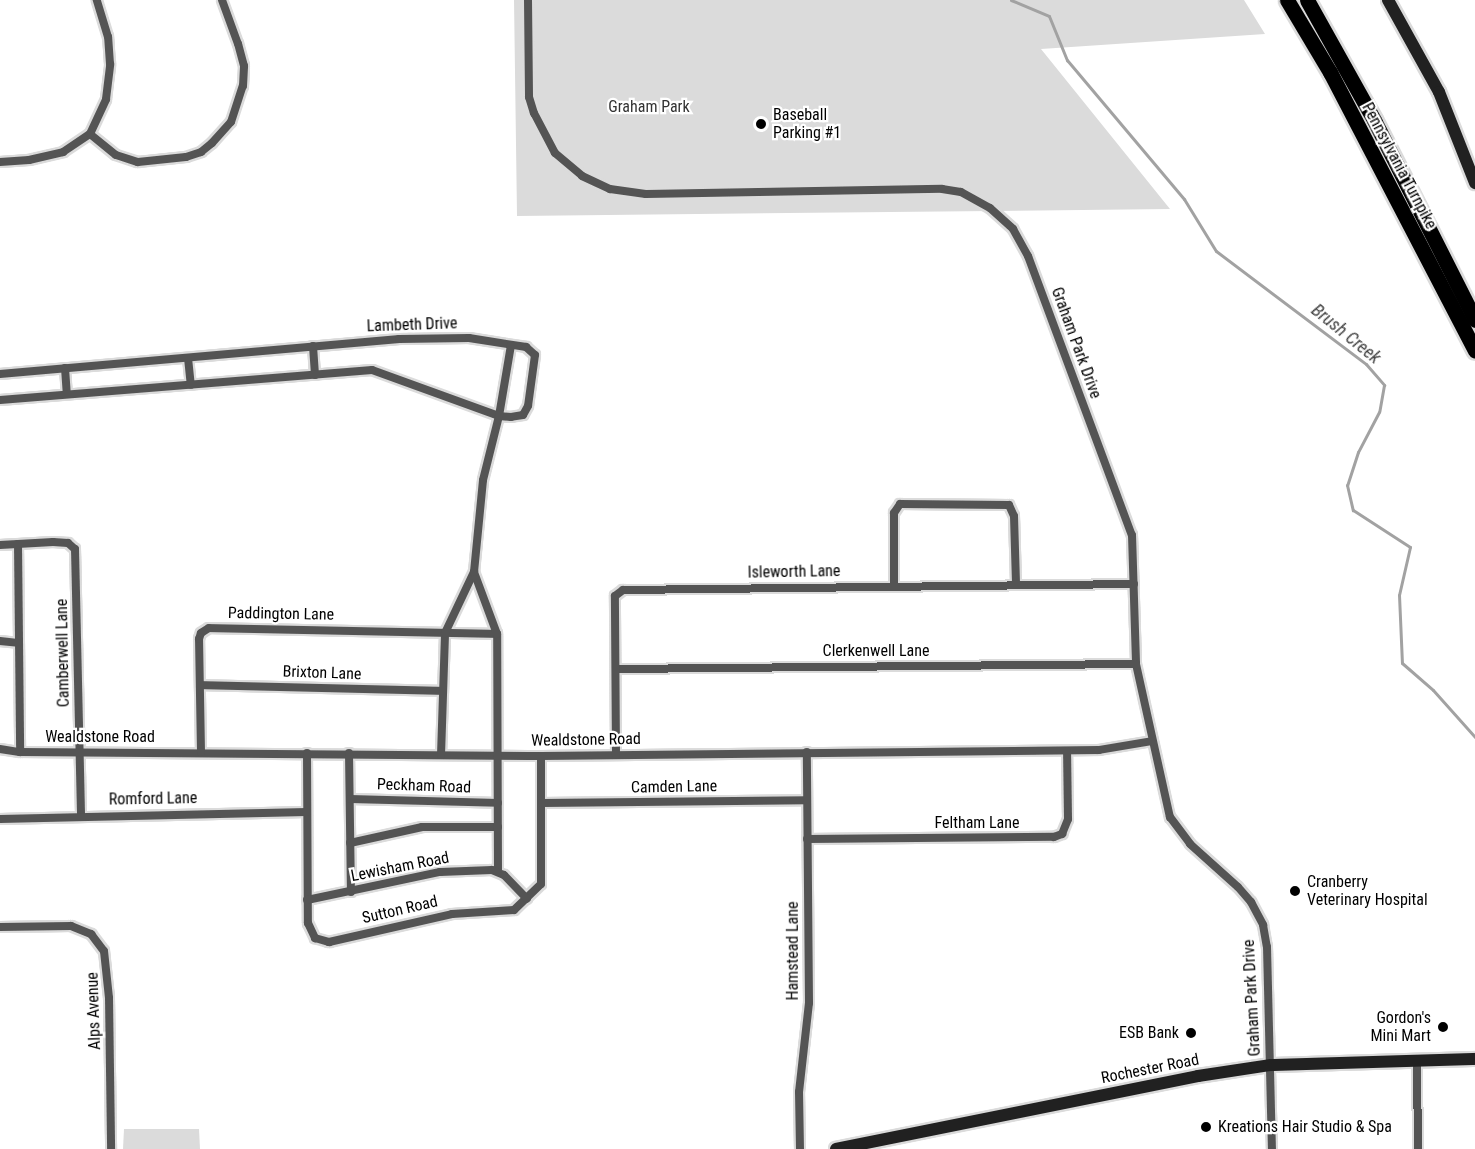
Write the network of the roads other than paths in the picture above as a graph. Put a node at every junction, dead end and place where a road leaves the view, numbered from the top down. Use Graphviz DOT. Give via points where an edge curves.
graph roads {
  1 [pos="97,0"];
  2 [pos="222,0"];
  3 [pos="528,0"];
  4 [pos="1287,0"];
  5 [pos="1307,0"];
  6 [pos="1388,0"];
  7 [pos="90,134"];
  8 [pos="0,162"];
  9 [pos="1475,183"];
  10 [pos="1475,320"];
  11 [pos="511,345"];
  12 [pos="313,346"];
  13 [pos="1475,351"];
  14 [pos="188,358"];
  15 [pos="65,368"];
  16 [pos="0,374"];
  17 [pos="315,375"];
  18 [pos="191,385"];
  19 [pos="67,394"];
  20 [pos="0,400"];
  21 [pos="499,416"];
  22 [pos="18,544"];
  23 [pos="0,545"];
  24 [pos="474,572"];
  25 [pos="1016,584"];
  26 [pos="1134,584"];
  27 [pos="894,586"];
  28 [pos="445,633"];
  29 [pos="497,634"];
  30 [pos="0,641"];
  31 [pos="18,642"];
  32 [pos="1136,664"];
  33 [pos="617,669"];
  34 [pos="200,685"];
  35 [pos="443,692"];
  36 [pos="1152,741"];
  37 [pos="0,749"];
  38 [pos="1067,751"];
  39 [pos="20,752"];
  40 [pos="80,752"];
  41 [pos="201,752"];
  42 [pos="807,752"];
  43 [pos="307,753"];
  44 [pos="349,753"];
  45 [pos="441,755"];
  46 [pos="498,755"];
  47 [pos="616,755"];
  48 [pos="541,756"];
  49 [pos="350,799"];
  50 [pos="807,800"];
  51 [pos="498,803"];
  52 [pos="542,803"];
  53 [pos="307,812"];
  54 [pos="81,815"];
  55 [pos="0,819"];
  56 [pos="498,827"];
  57 [pos="807,839"];
  58 [pos="350,843"];
  59 [pos="498,871"];
  60 [pos="351,891"];
  61 [pos="527,899"];
  62 [pos="308,900"];
  63 [pos="0,927"];
  64 [pos="1475,1059"];
  65 [pos="1417,1060"];
  66 [pos="1271,1065"];
  67 [pos="111,1149"];
  68 [pos="800,1149"];
  69 [pos="836,1149"];
  70 [pos="1272,1149"];
  71 [pos="1418,1149"];
  1 -- 7 [label="street" via="111,64 106,99"];
  2 -- 7 [label="street" via="244,66 243,86 231,122 212,143 186,157 138,162 116,155"];
  3 -- 26 [label="street, Graham Park Drive" via="529,97 555,153 582,176 610,189 646,194 942,189 961,192 990,208 1013,229 1028,256 1132,535"];
  4 -- 13 [label="highway, Pennsylvania Turnpike" via="1330,72"];
  5 -- 10 [label="highway, Pennsylvania Turnpike" via="1374,120"];
  6 -- 9 [label="street" via="1439,92"];
  7 -- 8 [label="street" via="63,152"];
  11 -- 12 [label="street, Lambeth Drive" via="469,338 422,338"];
  11 -- 21 [label="street"];
  11 -- 21 [label="street, Lambeth Drive" via="526,347 535,355 528,406 523,415"];
  12 -- 14 [label="street, Lambeth Drive"];
  12 -- 17 [label="street"];
  14 -- 15 [label="street, Lambeth Drive"];
  14 -- 18 [label="street"];
  15 -- 16 [label="street, Lambeth Drive"];
  15 -- 19 [label="street"];
  17 -- 18 [label="street"];
  17 -- 21 [label="street" via="372,370"];
  18 -- 19 [label="street"];
  19 -- 20 [label="street"];
  21 -- 24 [label="street" via="483,480"];
  22 -- 23 [label="street"];
  22 -- 31 [label="street"];
  22 -- 40 [label="street, Camberwell Lane" via="68,543 75,549"];
  24 -- 28 [label="street"];
  24 -- 29 [label="street"];
  25 -- 26 [label="street, Isleworth Lane"];
  25 -- 27 [label="street, Isleworth Lane"];
  25 -- 27 [label="street" via="1014,516 1009,505 900,504 894,513"];
  26 -- 32 [label="street, Graham Park Drive"];
  27 -- 33 [label="street, Isleworth Lane" via="623,590 615,596"];
  28 -- 29 [label="street, Paddington Lane"];
  28 -- 34 [label="street, Paddington Lane" via="209,628 199,639"];
  28 -- 35 [label="street"];
  29 -- 46 [label="street"];
  30 -- 31 [label="street"];
  31 -- 39 [label="street"];
  32 -- 33 [label="street, Clerkenwell Lane"];
  32 -- 36 [label="street, Graham Park Drive"];
  33 -- 47 [label="street, Isleworth Lane"];
  34 -- 35 [label="street, Brixton Lane"];
  34 -- 41 [label="street, Paddington Lane"];
  35 -- 45 [label="street"];
  36 -- 38 [label="street, Wealdstone Road" via="1119,748"];
  36 -- 66 [label="street, Graham Park Drive" via="1170,817 1190,844 1251,902 1263,925"];
  37 -- 39 [label="street, Wealdstone Road"];
  38 -- 42 [label="street, Wealdstone Road"];
  38 -- 57 [label="street, Feltham Lane" via="1068,819 1062,834 1054,837"];
  39 -- 40 [label="street, Wealdstone Road"];
  40 -- 41 [label="street, Wealdstone Road"];
  40 -- 54 [label="street, Camberwell Lane"];
  41 -- 43 [label="street, Wealdstone Road"];
  42 -- 47 [label="street, Wealdstone Road"];
  42 -- 50 [label="street, Hamstead Lane"];
  43 -- 44 [label="street, Wealdstone Road"];
  43 -- 53 [label="street, Sutton Road"];
  44 -- 45 [label="street, Wealdstone Road"];
  44 -- 49 [label="street"];
  45 -- 46 [label="street, Wealdstone Road"];
  46 -- 48 [label="street, Wealdstone Road"];
  46 -- 51 [label="street"];
  47 -- 48 [label="street, Wealdstone Road"];
  48 -- 52 [label="street"];
  49 -- 51 [label="street, Peckham Road"];
  49 -- 58 [label="street"];
  50 -- 52 [label="street, Camden Lane"];
  50 -- 57 [label="street, Hamstead Lane"];
  51 -- 56 [label="street"];
  52 -- 61 [label="street" via="541,884"];
  53 -- 54 [label="street, Romford Lane"];
  53 -- 62 [label="street, Sutton Road"];
  54 -- 55 [label="street, Romford Lane"];
  56 -- 58 [label="street" via="422,827"];
  56 -- 59 [label="street"];
  57 -- 68 [label="street, Hamstead Lane" via="809,1003 799,1092"];
  58 -- 60 [label="street"];
  59 -- 60 [label="street, Lewisham Road" via="447,871"];
  59 -- 61 [label="street"];
  60 -- 62 [label="street, Lewisham Road"];
  61 -- 62 [label="street, Sutton Road" via="514,910 452,914 330,942 315,938 310,930"];
  63 -- 67 [label="street, Alps Avenue" via="71,926 91,934 104,951 109,998"];
  64 -- 65 [label="street, Rochester Road"];
  65 -- 66 [label="street, Rochester Road"];
  65 -- 71 [label="street"];
  66 -- 69 [label="street, Rochester Road" via="1188,1077"];
  66 -- 70 [label="street, Graham Park Drive"];
}
